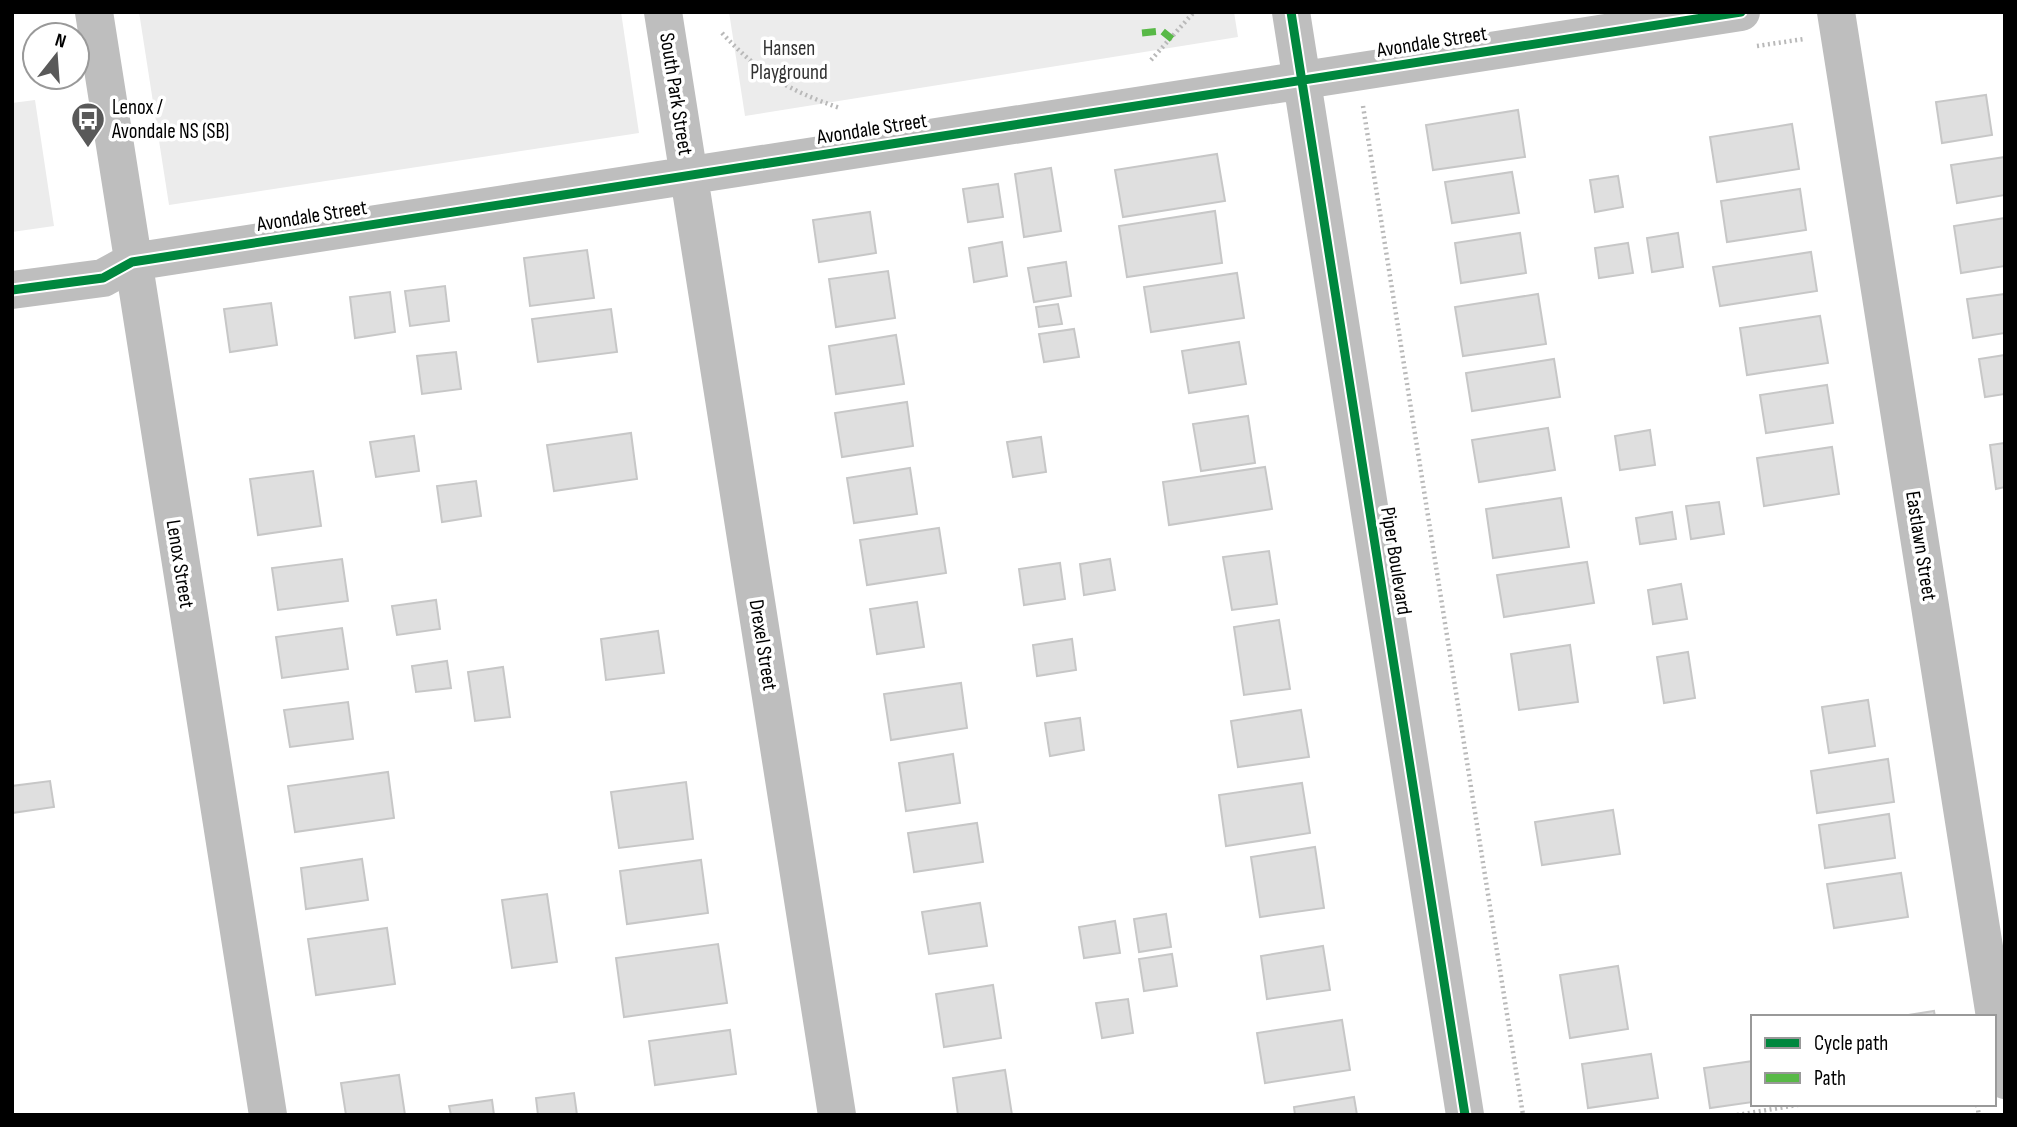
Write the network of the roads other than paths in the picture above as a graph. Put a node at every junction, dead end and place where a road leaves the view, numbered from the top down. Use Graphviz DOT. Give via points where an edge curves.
graph roads {
  1 [pos="94,12"];
  2 [pos="663,12"];
  3 [pos="1291,12"];
  4 [pos="1741,12"];
  5 [pos="1836,12"];
  6 [pos="1302,80"];
  7 [pos="688,175"];
  8 [pos="132,262"];
  9 [pos="12,290"];
  10 [pos="1995,1015"];
  11 [pos="1996,1023"];
  12 [pos="2005,1080"];
  13 [pos="268,1115"];
  14 [pos="837,1115"];
  15 [pos="1465,1115"];
  1 -- 8 [label="street, Lenox Street"];
  2 -- 7 [label="street, South Park Street"];
  3 -- 6 [label="street, Piper Boulevard"];
  4 -- 6 [label="street, Avondale Street"];
  5 -- 10 [label="street, Eastlawn Street"];
  6 -- 7 [label="street, Avondale Street"];
  6 -- 15 [label="street, Piper Boulevard"];
  7 -- 8 [label="street, Avondale Street"];
  7 -- 14 [label="street, Drexel Street"];
  8 -- 9 [label="street, Avondale Street" via="103,278"];
  8 -- 13 [label="street, Lenox Street"];
  11 -- 12 [label="street, Eastlawn Street"];
}
